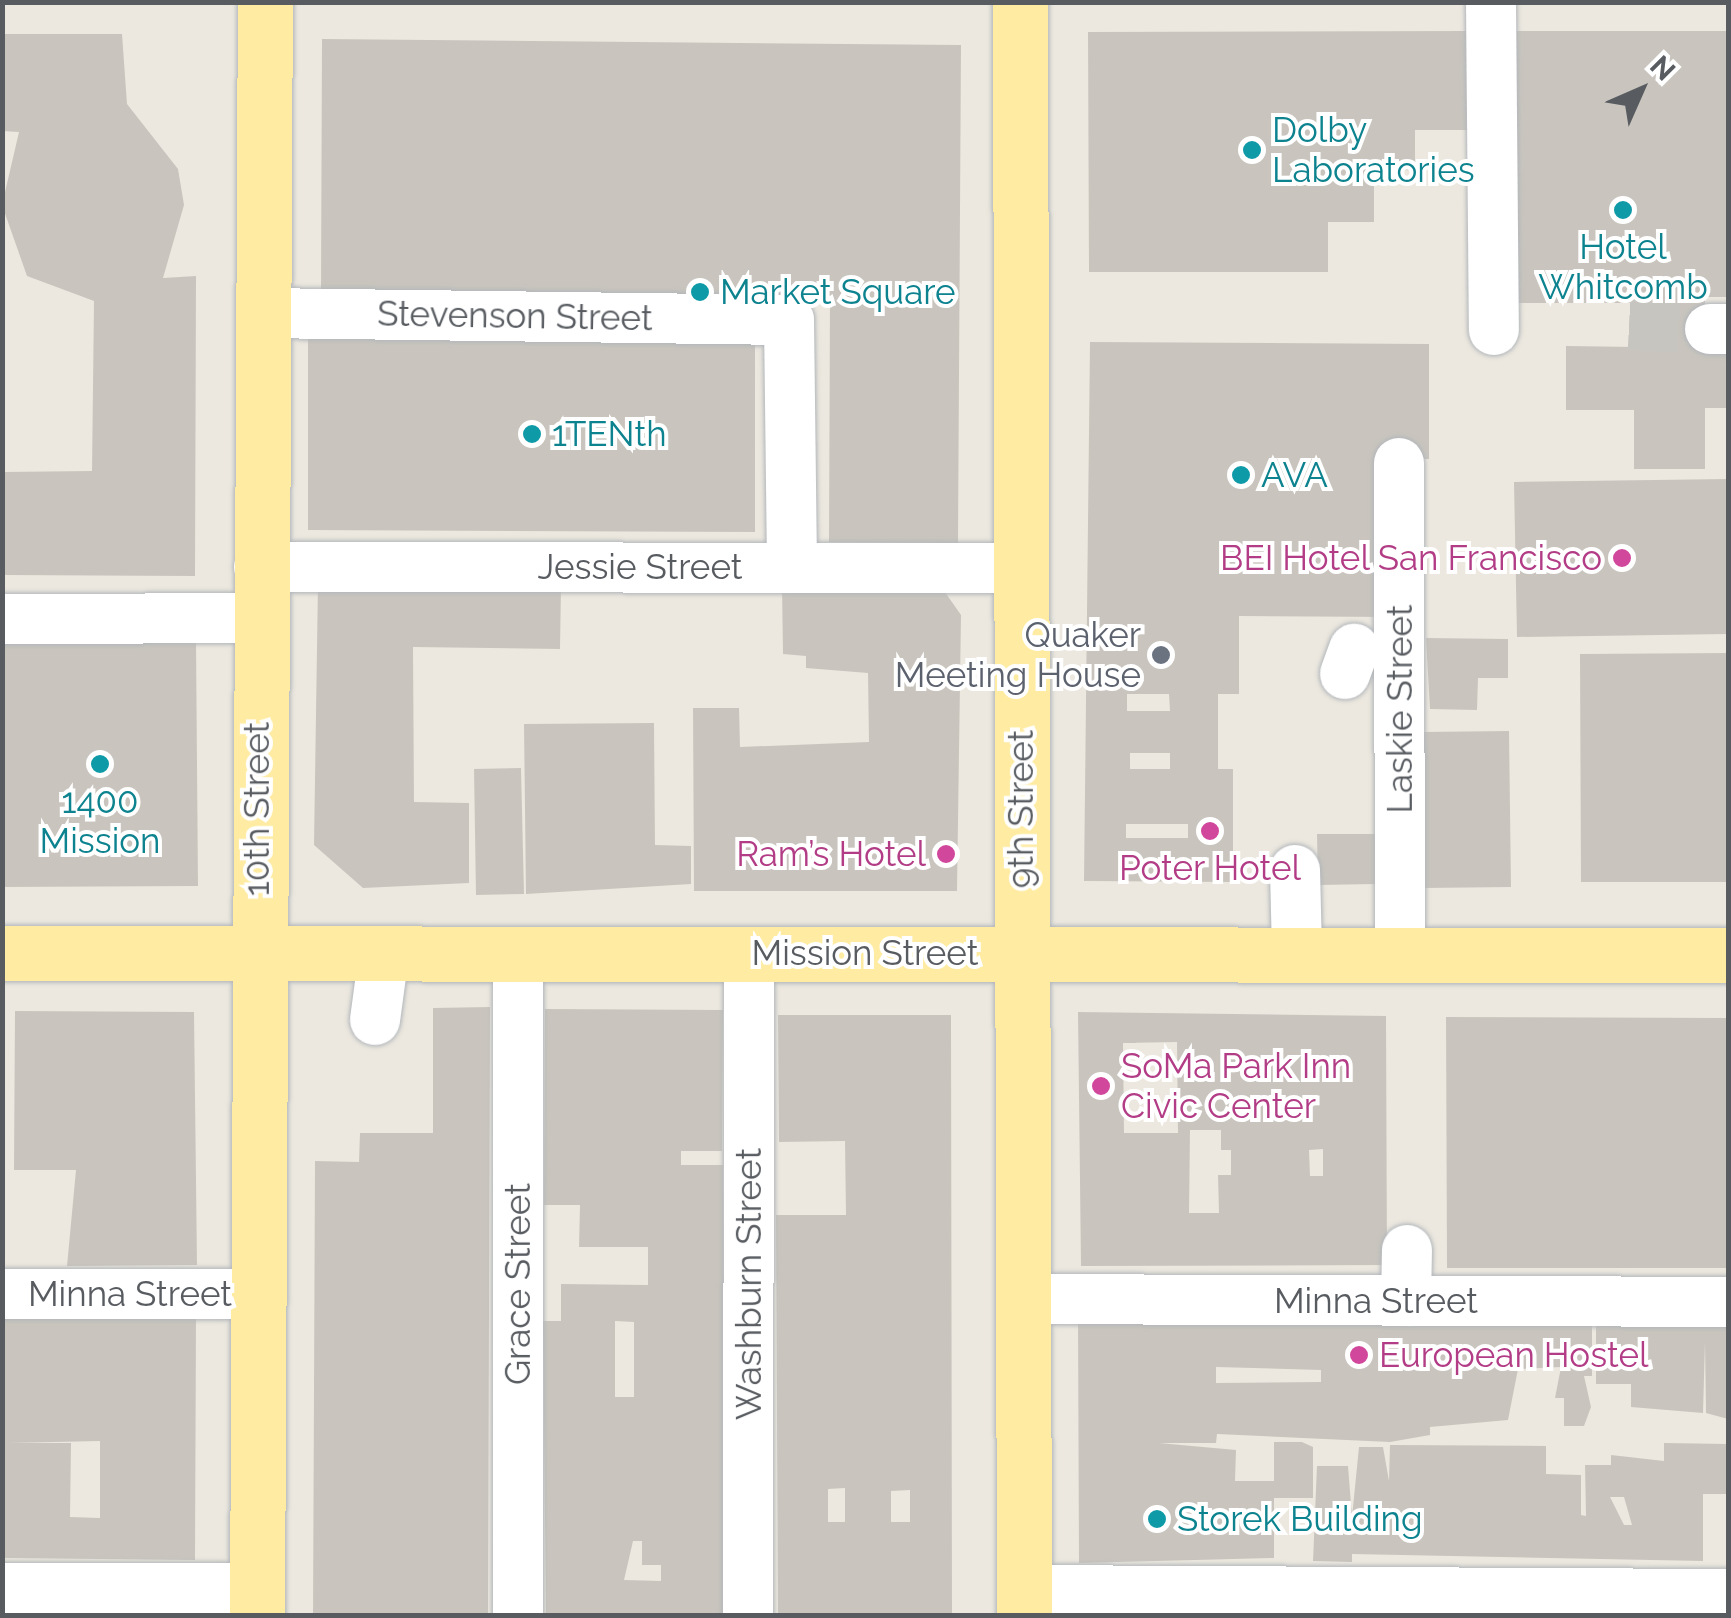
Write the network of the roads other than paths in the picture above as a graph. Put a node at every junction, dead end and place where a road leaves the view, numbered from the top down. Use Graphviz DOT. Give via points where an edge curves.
graph roads {
  1 [pos="265,2"];
  2 [pos="1020,2"];
  3 [pos="1491,2"];
  4 [pos="261,313"];
  5 [pos="1494,330"];
  6 [pos="1399,464"];
  7 [pos="792,568"];
  8 [pos="1020,568"];
  9 [pos="259,592"];
  10 [pos="2,619"];
  11 [pos="1295,870"];
  12 [pos="2,953"];
  13 [pos="256,953"];
  14 [pos="384,953"];
  15 [pos="518,953"];
  16 [pos="749,953"];
  17 [pos="1021,954"];
  18 [pos="1298,954"];
  19 [pos="1400,954"];
  20 [pos="1728,954"];
  21 [pos="375,1020"];
  22 [pos="1407,1250"];
  23 [pos="2,1284"];
  24 [pos="3,1294"];
  25 [pos="258,1294"];
  26 [pos="1023,1299"];
  27 [pos="1406,1301"];
  28 [pos="1728,1302"];
  29 [pos="2,1588"];
  30 [pos="1728,1594"];
  31 [pos="257,1602"];
  32 [pos="1024,1603"];
  33 [pos="518,1616"];
  34 [pos="748,1616"];
  1 -- 4 [label="main road, 10th Street"];
  2 -- 8 [label="main road, 9th Street"];
  3 -- 5 [label="street"];
  4 -- 7 [label="street, Stevenson Street" via="789,320"];
  4 -- 9 [label="main road, 10th Street"];
  6 -- 19 [label="street, Laskie Street" via="1416,716"];
  7 -- 8 [label="street, Jessie Street"];
  7 -- 9 [label="street, Jessie Street"];
  8 -- 17 [label="main road, 9th Street"];
  9 -- 10 [label="street, Jessie Street"];
  9 -- 13 [label="main road, 10th Street"];
  11 -- 18 [label="street"];
  12 -- 13 [label="main road, Mission Street"];
  13 -- 14 [label="main road, Mission Street"];
  13 -- 25 [label="main road, 10th Street"];
  14 -- 15 [label="main road, Mission Street"];
  14 -- 21 [label="street"];
  15 -- 16 [label="main road, Mission Street"];
  15 -- 33 [label="street, Grace Street"];
  16 -- 17 [label="main road, Mission Street"];
  16 -- 34 [label="street, Washburn Street"];
  17 -- 18 [label="main road, Mission Street"];
  17 -- 26 [label="main road, 9th Street"];
  18 -- 19 [label="main road, Mission Street"];
  19 -- 20 [label="main road, Mission Street"];
  22 -- 27 [label="street"];
  23 -- 24 [label="street"];
  24 -- 25 [label="street, Minna Street"];
  25 -- 31 [label="main road, 10th Street"];
  26 -- 27 [label="street, Minna Street"];
  26 -- 32 [label="main road, 9th Street"];
  27 -- 28 [label="street, Minna Street"];
  29 -- 31 [label="street"];
  30 -- 32 [label="street"];
}
